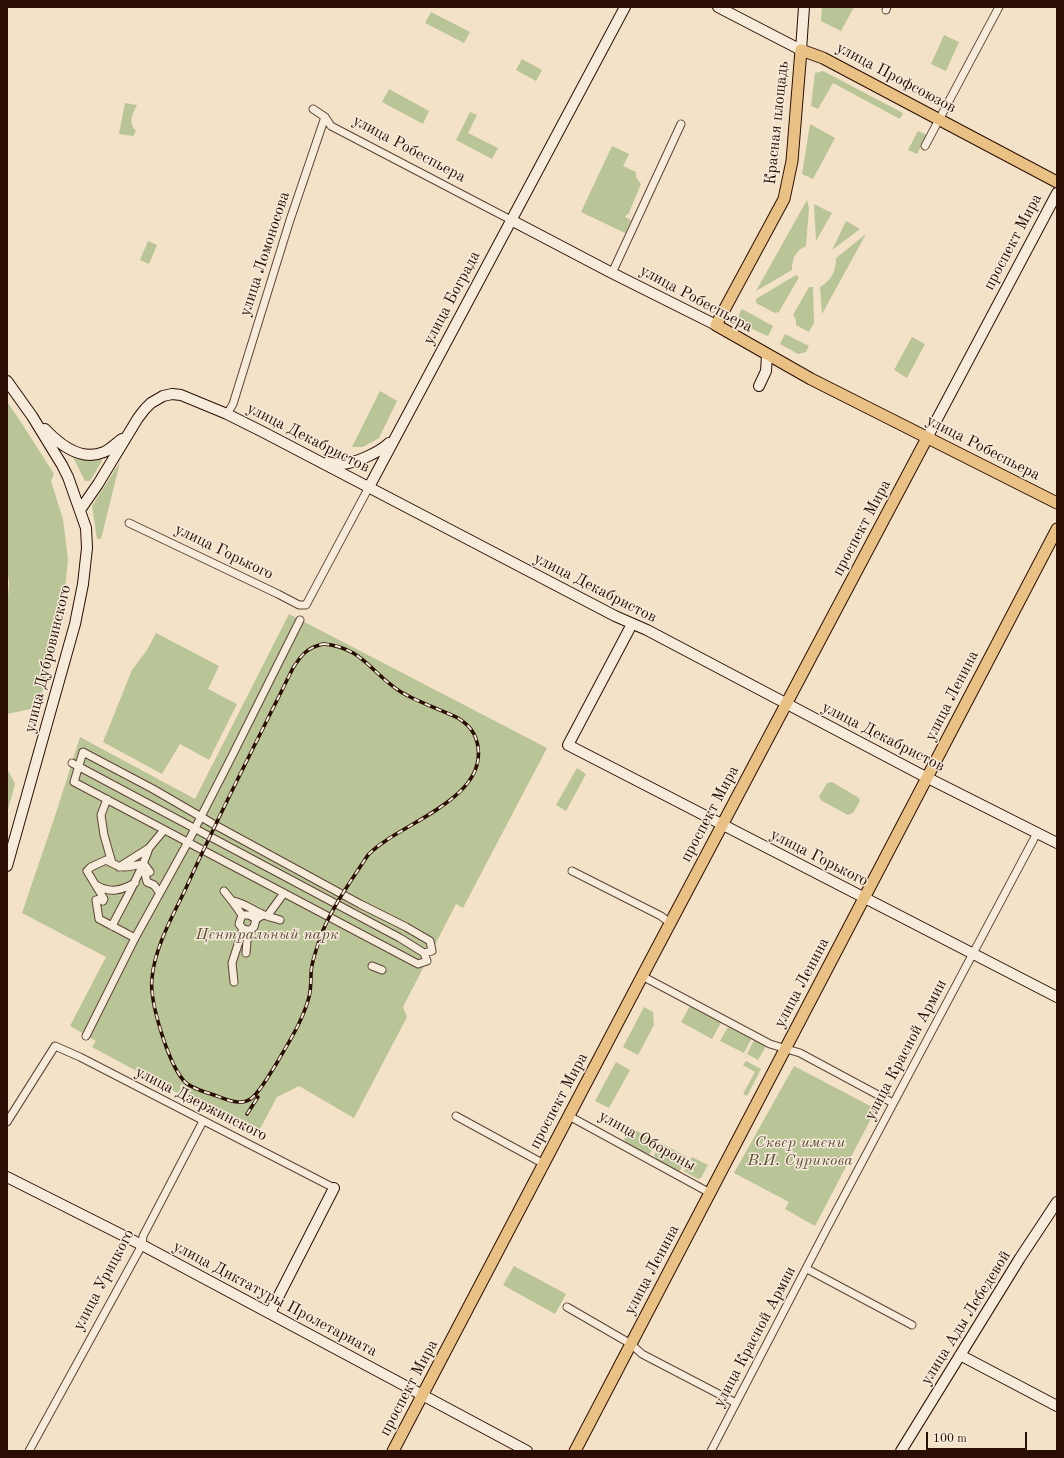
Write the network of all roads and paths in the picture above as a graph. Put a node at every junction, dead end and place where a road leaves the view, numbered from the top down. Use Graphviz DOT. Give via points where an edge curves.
graph roads {
  1 [pos="625,7"];
  2 [pos="718,7"];
  3 [pos="804,7"];
  4 [pos="999,7"];
  5 [pos="801,50"];
  6 [pos="313,109"];
  7 [pos="325,117"];
  8 [pos="940,119"];
  9 [pos="681,124"];
  10 [pos="925,146"];
  11 [pos="1057,182"];
  12 [pos="1057,193"];
  13 [pos="511,220"];
  14 [pos="612,274"];
  15 [pos="716,325"];
  16 [pos="767,355"];
  17 [pos="7,381"];
  18 [pos="759,386"];
  19 [pos="227,414"];
  20 [pos="32,416"];
  21 [pos="128,434"];
  22 [pos="928,438"];
  23 [pos="393,440"];
  24 [pos="320,461"];
  25 [pos="369,486"];
  26 [pos="1057,503"];
  27 [pos="80,510"];
  28 [pos="129,523"];
  29 [pos="1057,529"];
  30 [pos="306,605"];
  31 [pos="300,620"];
  32 [pos="632,624"];
  33 [pos="787,703"];
  34 [pos="72,763"];
  35 [pos="79,767"];
  36 [pos="928,777"];
  37 [pos="107,800"];
  38 [pos="201,817"];
  39 [pos="722,825"];
  40 [pos="194,829"];
  41 [pos="164,830"];
  42 [pos="1037,833"];
  43 [pos="188,842"];
  44 [pos="1057,843"];
  45 [pos="149,848"];
  46 [pos="112,863"];
  47 [pos="144,864"];
  48 [pos="7,866"];
  49 [pos="119,867"];
  50 [pos="572,871"];
  51 [pos="135,883"];
  52 [pos="96,885"];
  53 [pos="224,891"];
  54 [pos="159,892"];
  55 [pos="284,892"];
  56 [pos="864,898"];
  57 [pos="232,901"];
  58 [pos="242,916"];
  59 [pos="263,916"];
  60 [pos="280,920"];
  61 [pos="670,923"];
  62 [pos="112,926"];
  63 [pos="246,930"];
  64 [pos="135,938"];
  65 [pos="238,946"];
  66 [pos="424,953"];
  67 [pos="972,955"];
  68 [pos="372,966"];
  69 [pos="382,970"];
  70 [pos="642,976"];
  71 [pos="234,982"];
  72 [pos="1057,997"];
  73 [pos="86,1036"];
  74 [pos="785,1049"];
  75 [pos="893,1104"];
  76 [pos="456,1116"];
  77 [pos="569,1116"];
  78 [pos="203,1121"];
  79 [pos="7,1122"];
  80 [pos="544,1164"];
  81 [pos="7,1178"];
  82 [pos="334,1188"];
  83 [pos="710,1193"];
  84 [pos="1057,1202"];
  85 [pos="142,1245"];
  86 [pos="807,1269"];
  87 [pos="567,1307"];
  88 [pos="270,1313"];
  89 [pos="912,1325"];
  90 [pos="631,1344"];
  91 [pos="960,1355"];
  92 [pos="423,1395"];
  93 [pos="736,1403"];
  94 [pos="1057,1406"];
  95 [pos="29,1451"];
  96 [pos="394,1451"];
  97 [pos="527,1451"];
  98 [pos="575,1451"];
  99 [pos="710,1451"];
  100 [pos="901,1451"];
  1 -- 13 [label="main road, улица Бограда"];
  2 -- 5 [label="main road, улица Профсоюзов"];
  3 -- 5 [label="main road"];
  4 -- 8 [label="street"];
  5 -- 8 [label="main road, улица Профсоюзов" via="823,58"];
  5 -- 15 [label="main road, Красная площадь" via="792,161 784,199"];
  6 -- 7 [label="street"];
  7 -- 13 [label="street, улица Робеспьера" via="330,126"];
  7 -- 19 [label="street, улица Ломоносова" via="233,404"];
  8 -- 10 [label="street"];
  8 -- 11 [label="main road, улица Профсоюзов"];
  9 -- 14 [label="street"];
  12 -- 22 [label="main road, проспект Мира"];
  13 -- 14 [label="main road, улица Робеспьера"];
  13 -- 23 [label="main road, улица Бограда"];
  14 -- 15 [label="main road, улица Робеспьера"];
  15 -- 16 [label="main road, улица Робеспьера"];
  16 -- 18 [label="main road" via="766,371"];
  16 -- 22 [label="main road, улица Робеспьера"];
  17 -- 20 [label="main road, улица Дубровинского"];
  19 -- 21 [label="main road, улица Декабристов" via="181,395 172,394 151,403"];
  19 -- 24 [label="main road, улица Декабристов"];
  20 -- 21 [label="main road" via="58,442 70,450 84,454 104,452"];
  20 -- 27 [label="main road, улица Дубровинского" via="68,477"];
  21 -- 27 [label="main road, улица Декабристов"];
  22 -- 26 [label="main road, улица Робеспьера"];
  22 -- 33 [label="main road, проспект Мира"];
  23 -- 24 [label="main road" via="374,454 341,464"];
  23 -- 25 [label="main road, улица Бограда"];
  24 -- 25 [label="main road, улица Декабристов"];
  25 -- 30 [label="street, улица Бограда"];
  25 -- 32 [label="main road, улица Декабристов"];
  27 -- 48 [label="main road, улица Дубровинского" via="86,528 87,548 76,624"];
  28 -- 30 [label="street, улица Горького" via="271,590 299,606"];
  29 -- 36 [label="main road, улица Ленина"];
  31 -- 38 [label="street"];
  32 -- 33 [label="main road, улица Декабристов"];
  32 -- 39 [label="main road, улица Горького" via="568,745"];
  33 -- 36 [label="main road, улица Декабристов"];
  33 -- 39 [label="main road, проспект Мира"];
  34 -- 35 [label="street"];
  35 -- 37 [label="street" via="74,782"];
  35 -- 38 [label="street" via="83,752"];
  35 -- 40 [label="street"];
  36 -- 42 [label="main road, улица Декабристов"];
  36 -- 56 [label="main road, улица Ленина"];
  37 -- 41 [label="street"];
  37 -- 46 [label="street" via="101,815"];
  38 -- 40 [label="street"];
  38 -- 66 [label="street" via="360,904 406,926 430,941 432,951"];
  39 -- 56 [label="main road, улица Горького"];
  39 -- 61 [label="main road, проспект Мира"];
  40 -- 43 [label="street"];
  40 -- 66 [label="street"];
  41 -- 43 [label="street"];
  41 -- 45 [label="street"];
  42 -- 44 [label="main road, улица Декабристов"];
  42 -- 67 [label="street, улица Красной Армии"];
  43 -- 54 [label="street"];
  43 -- 55 [label="street"];
  45 -- 47 [label="street"];
  45 -- 49 [label="street"];
  46 -- 49 [label="street"];
  46 -- 52 [label="street" via="106,860 87,871"];
  47 -- 49 [label="street"];
  47 -- 51 [label="street"];
  47 -- 54 [label="street" via="150,872 145,874 147,882 154,885"];
  50 -- 61 [label="street"];
  51 -- 52 [label="street" via="121,890"];
  51 -- 62 [label="street"];
  52 -- 62 [label="street" via="104,899 96,900 98,919"];
  53 -- 57 [label="street"];
  54 -- 64 [label="street"];
  55 -- 59 [label="street"];
  55 -- 66 [label="street" via="418,964 427,961"];
  56 -- 67 [label="main road, улица Горького"];
  56 -- 74 [label="main road, улица Ленина"];
  57 -- 58 [label="street"];
  57 -- 59 [label="street" via="239,902"];
  58 -- 59 [label="street"];
  58 -- 63 [label="street" via="239,924"];
  59 -- 60 [label="street"];
  59 -- 63 [label="street" via="250,931"];
  61 -- 70 [label="main road, проспект Мира"];
  62 -- 64 [label="street"];
  63 -- 65 [label="street"];
  63 -- 65 [label="street" via="246,950"];
  64 -- 73 [label="street"];
  65 -- 71 [label="street" via="232,963"];
  67 -- 72 [label="main road, улица Горького"];
  67 -- 75 [label="street, улица Красной Армии"];
  68 -- 69 [label="street"];
  70 -- 74 [label="street" via="770,1044"];
  70 -- 77 [label="main road, проспект Мира"];
  74 -- 75 [label="street" via="800,1053"];
  74 -- 83 [label="main road, улица Ленина"];
  75 -- 86 [label="street, улица Красной Армии"];
  76 -- 80 [label="street"];
  77 -- 80 [label="main road, проспект Мира"];
  77 -- 83 [label="street, улица Обороны"];
  78 -- 79 [label="street, улица Дзержинского" via="55,1046"];
  78 -- 82 [label="street, улица Дзержинского"];
  78 -- 85 [label="street, улица Урицкого" via="143,1236"];
  80 -- 92 [label="main road, проспект Мира"];
  81 -- 85 [label="main road, улица Диктатуры Пролетариата"];
  82 -- 88 [label="main road"];
  83 -- 90 [label="main road, улица Ленина"];
  84 -- 91 [label="main road, улица Ады Лебедевой"];
  85 -- 88 [label="main road, улица Диктатуры Пролетариата"];
  85 -- 95 [label="street, улица Урицкого"];
  86 -- 89 [label="street"];
  86 -- 93 [label="street, улица Красной Армии"];
  87 -- 90 [label="street"];
  88 -- 92 [label="main road, улица Диктатуры Пролетариата"];
  90 -- 93 [label="street" via="642,1354"];
  90 -- 98 [label="main road, улица Ленина"];
  91 -- 94 [label="main road"];
  91 -- 100 [label="main road, улица Ады Лебедевой"];
  92 -- 96 [label="main road, проспект Мира"];
  92 -- 97 [label="main road, улица Диктатуры Пролетариата"];
  93 -- 99 [label="street, улица Красной Армии"];
}
